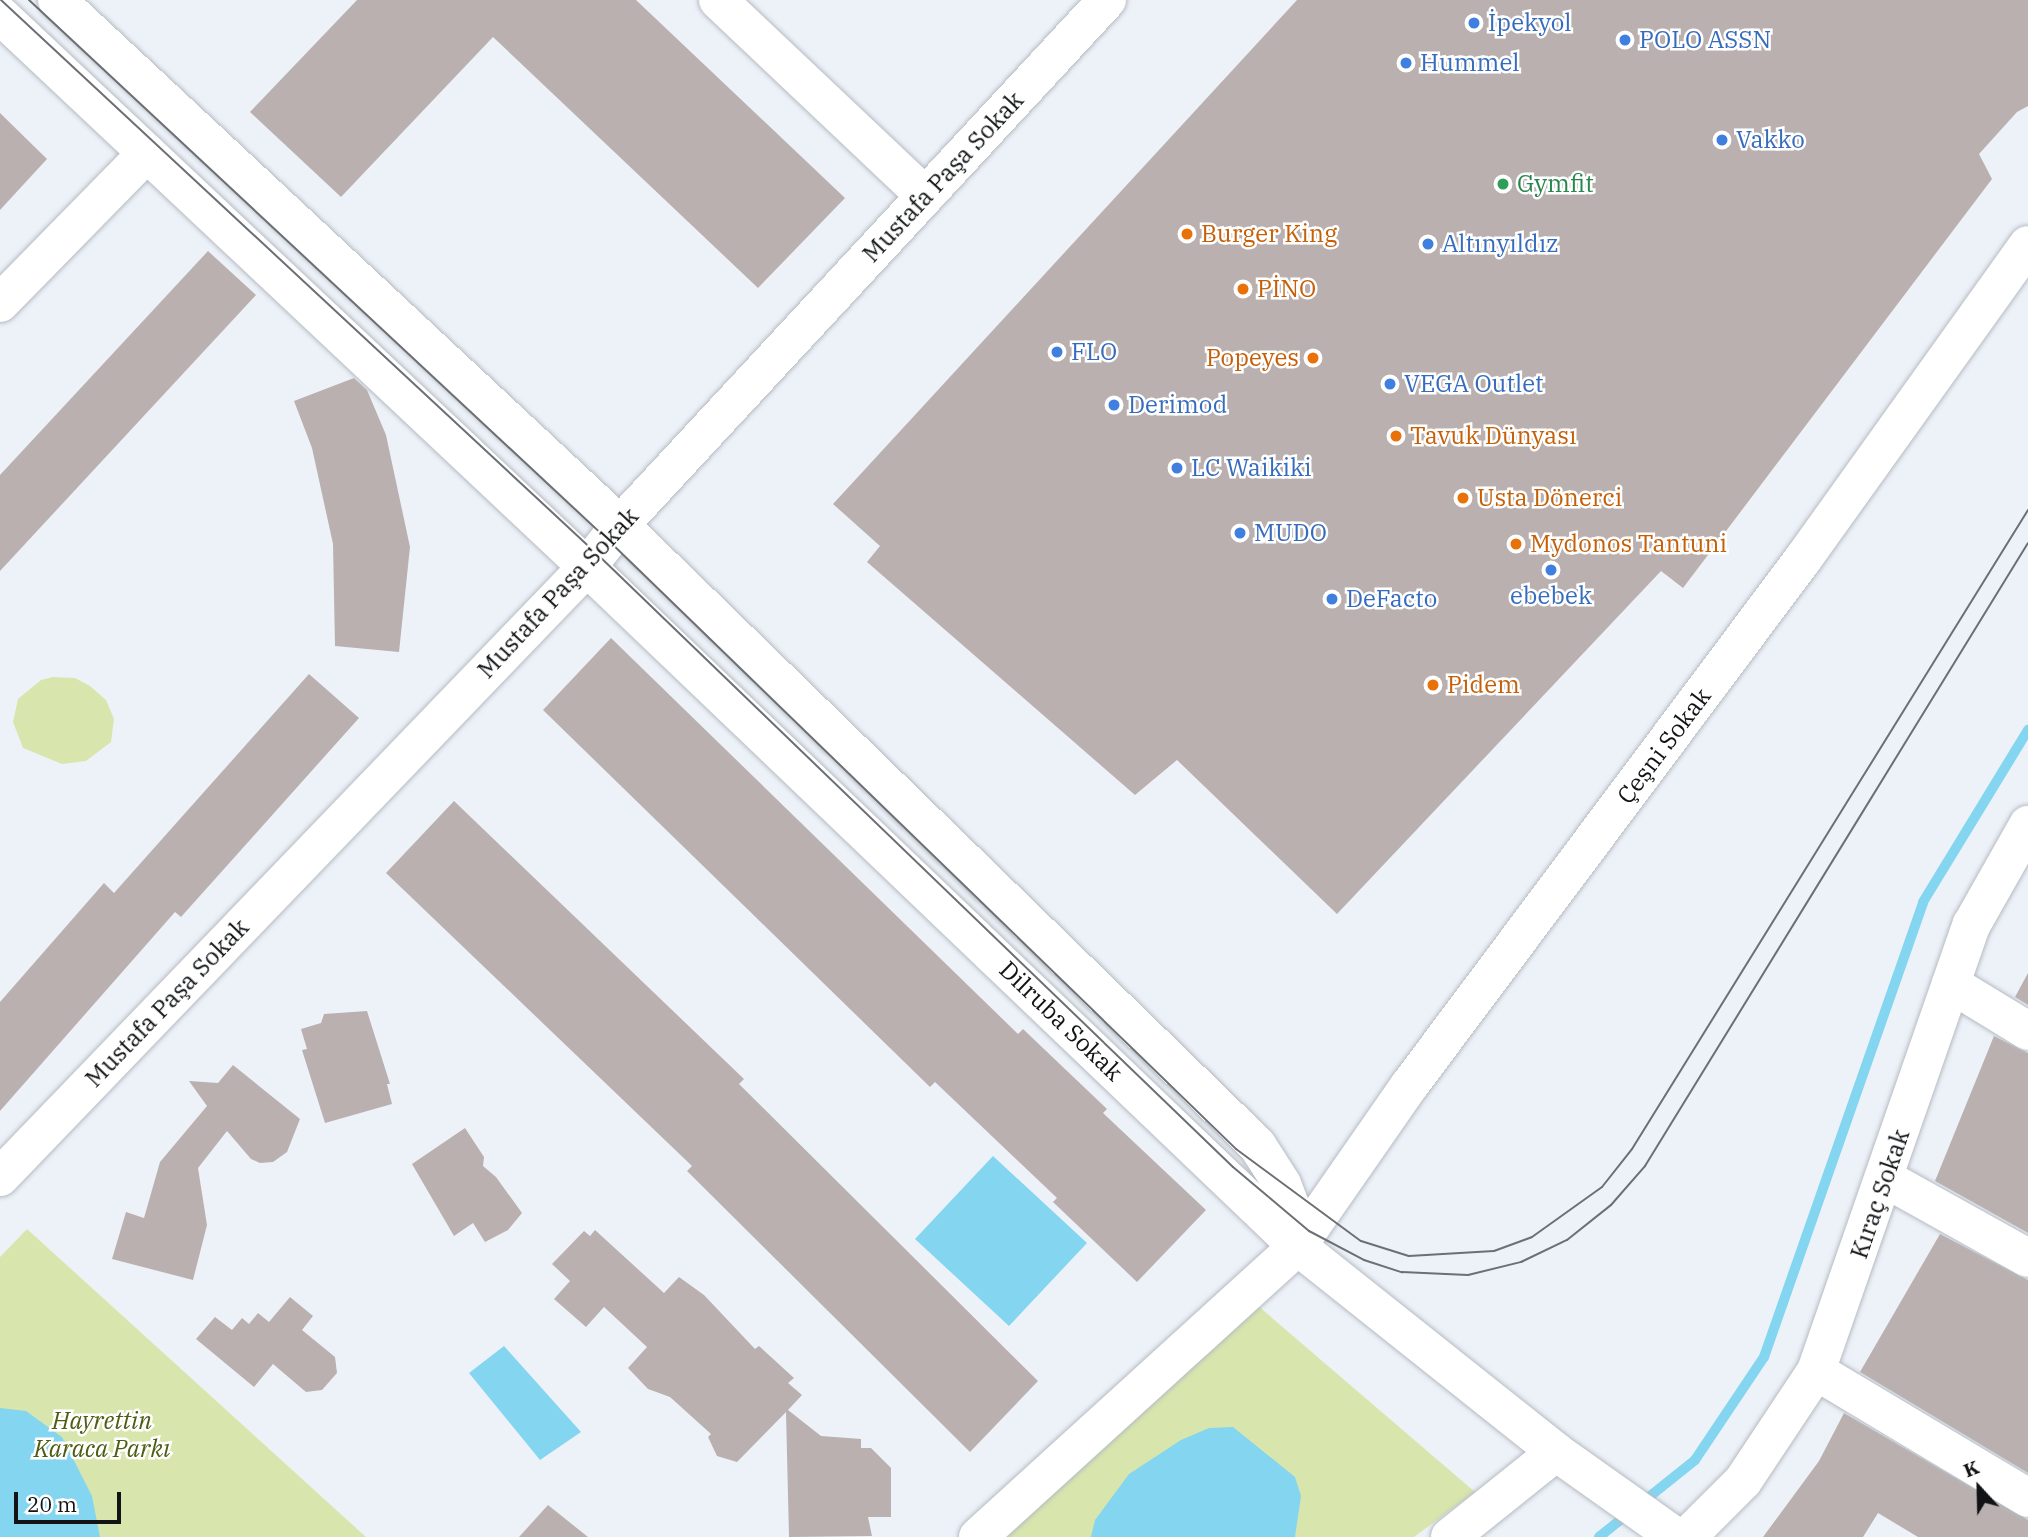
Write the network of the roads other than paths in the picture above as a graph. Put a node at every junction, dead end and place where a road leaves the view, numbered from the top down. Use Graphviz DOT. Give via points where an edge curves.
graph roads {
  1 [pos="57,0"];
  2 [pos="718,0"];
  3 [pos="1107,0"];
  4 [pos="0,15"];
  5 [pos="147,153"];
  6 [pos="925,196"];
  7 [pos="2028,245"];
  8 [pos="0,303"];
  9 [pos="620,525"];
  10 [pos="587,567"];
  11 [pos="2028,825"];
  12 [pos="1951,984"];
  13 [pos="2028,1031"];
  14 [pos="0,1177"];
  15 [pos="1886,1179"];
  16 [pos="1296,1246"];
  17 [pos="2028,1258"];
  18 [pos="1816,1371"];
  19 [pos="1571,1462"];
  20 [pos="2028,1498"];
  21 [pos="1674,1532"];
  22 [pos="978,1537"];
  23 [pos="1450,1537"];
  1 -- 9 [label="street"];
  2 -- 6 [label="street"];
  3 -- 6 [label="street, Mustafa Paşa Sokak"];
  4 -- 5 [label="street, Dilruba Sokak"];
  5 -- 8 [label="street"];
  5 -- 10 [label="street, Dilruba Sokak"];
  6 -- 9 [label="street, Mustafa Paşa Sokak"];
  7 -- 16 [label="street, Çeşni Sokak"];
  9 -- 10 [label="street, Mustafa Paşa Sokak"];
  9 -- 16 [label="street" via="1257,1145 1282,1184 1296,1221"];
  10 -- 14 [label="street, Mustafa Paşa Sokak"];
  10 -- 16 [label="street, Dilruba Sokak"];
  11 -- 12 [label="street, Kıraç Sokak" via="1972,924"];
  12 -- 13 [label="street"];
  12 -- 15 [label="street, Kıraç Sokak"];
  15 -- 17 [label="street"];
  15 -- 18 [label="street, Kıraç Sokak"];
  16 -- 19 [label="street, Dilruba Sokak"];
  16 -- 22 [label="street, Çeşni Sokak"];
  18 -- 20 [label="street"];
  18 -- 21 [label="street, Kıraç Sokak" via="1743,1481"];
  19 -- 21 [label="street, Dilruba Sokak"];
  19 -- 23 [label="street"];
}
